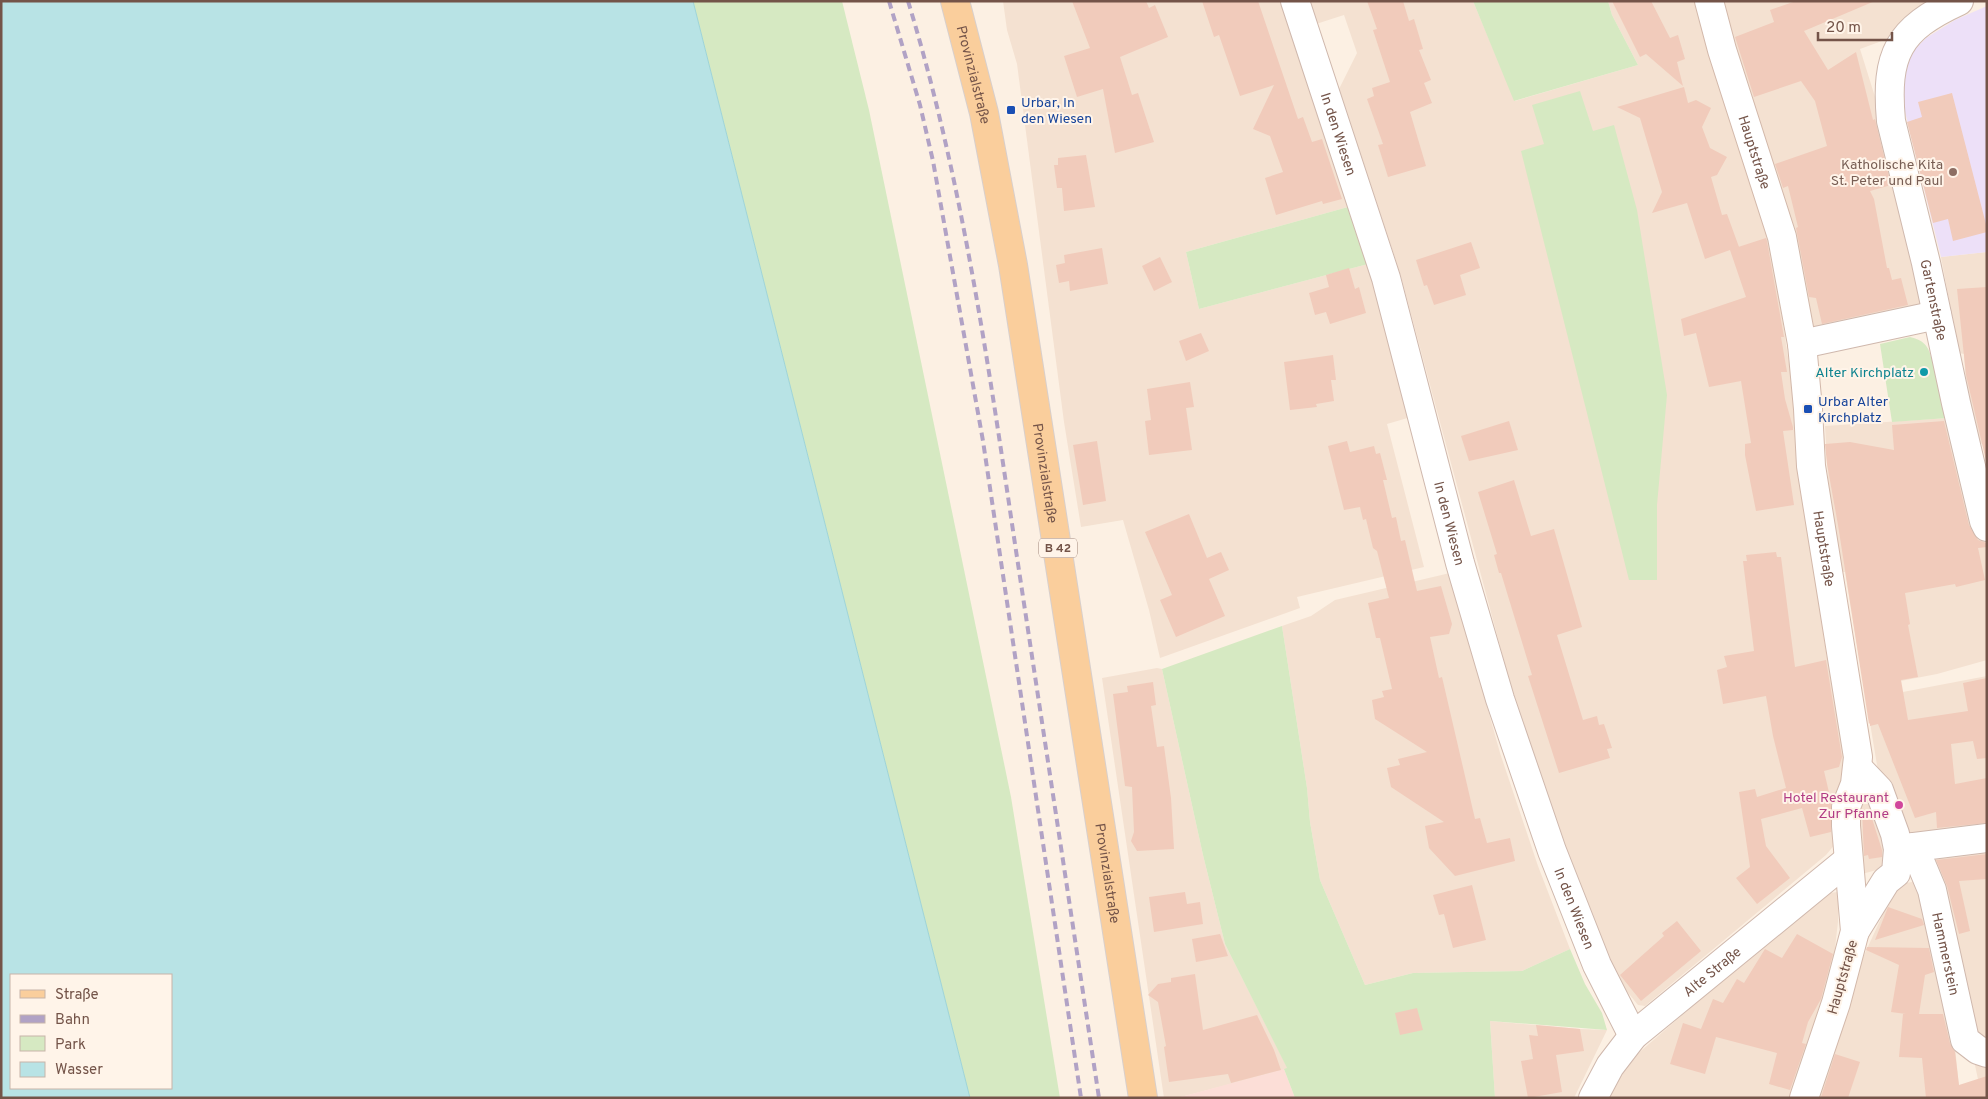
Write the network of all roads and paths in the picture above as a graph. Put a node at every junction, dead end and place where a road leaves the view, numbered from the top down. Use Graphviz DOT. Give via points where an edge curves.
graph roads {
  1 [pos="955,1"];
  2 [pos="1295,1"];
  3 [pos="1709,1"];
  4 [pos="1959,1"];
  5 [pos="1937,315"];
  6 [pos="1802,344"];
  7 [pos="1978,452"];
  8 [pos="1987,527"];
  9 [pos="1858,768"];
  10 [pos="1987,838"];
  11 [pos="1906,848"];
  12 [pos="1848,860"];
  13 [pos="1855,931"];
  14 [pos="1633,1036"];
  15 [pos="1987,1053"];
  16 [pos="1143,1098"];
  17 [pos="1593,1098"];
  18 [pos="1804,1098"];
  1 -- 16 [label="main road, Provinzialstraße / B 42" via="984,113 1013,265"];
  2 -- 14 [label="street, In den Wiesen" via="1386,278 1460,563 1500,699 1552,850 1590,947"];
  3 -- 6 [label="street, Hauptstraße" via="1782,238"];
  4 -- 5 [label="street, Gartenstraße" via="1935,12 1904,38 1896,55 1889,98 1891,121"];
  5 -- 6 [label="street"];
  5 -- 7 [label="street, Gartenstraße"];
  6 -- 9 [label="street, Hauptstraße" via="1811,466 1850,696"];
  7 -- 8 [label="street, Gartenstraße"];
  9 -- 11 [label="street" via="1878,790 1895,834"];
  9 -- 12 [label="street, Hauptstraße" via="1846,807"];
  10 -- 11 [label="street"];
  11 -- 13 [label="street" via="1896,873 1886,881"];
  11 -- 15 [label="street, Hammerstein" via="1932,890 1965,1040"];
  12 -- 13 [label="street, Hauptstraße"];
  12 -- 14 [label="street, Alte Straße"];
  13 -- 18 [label="street, Hauptstraße" via="1836,1003"];
  14 -- 17 [label="street, Alte Straße" via="1610,1066"];
}
